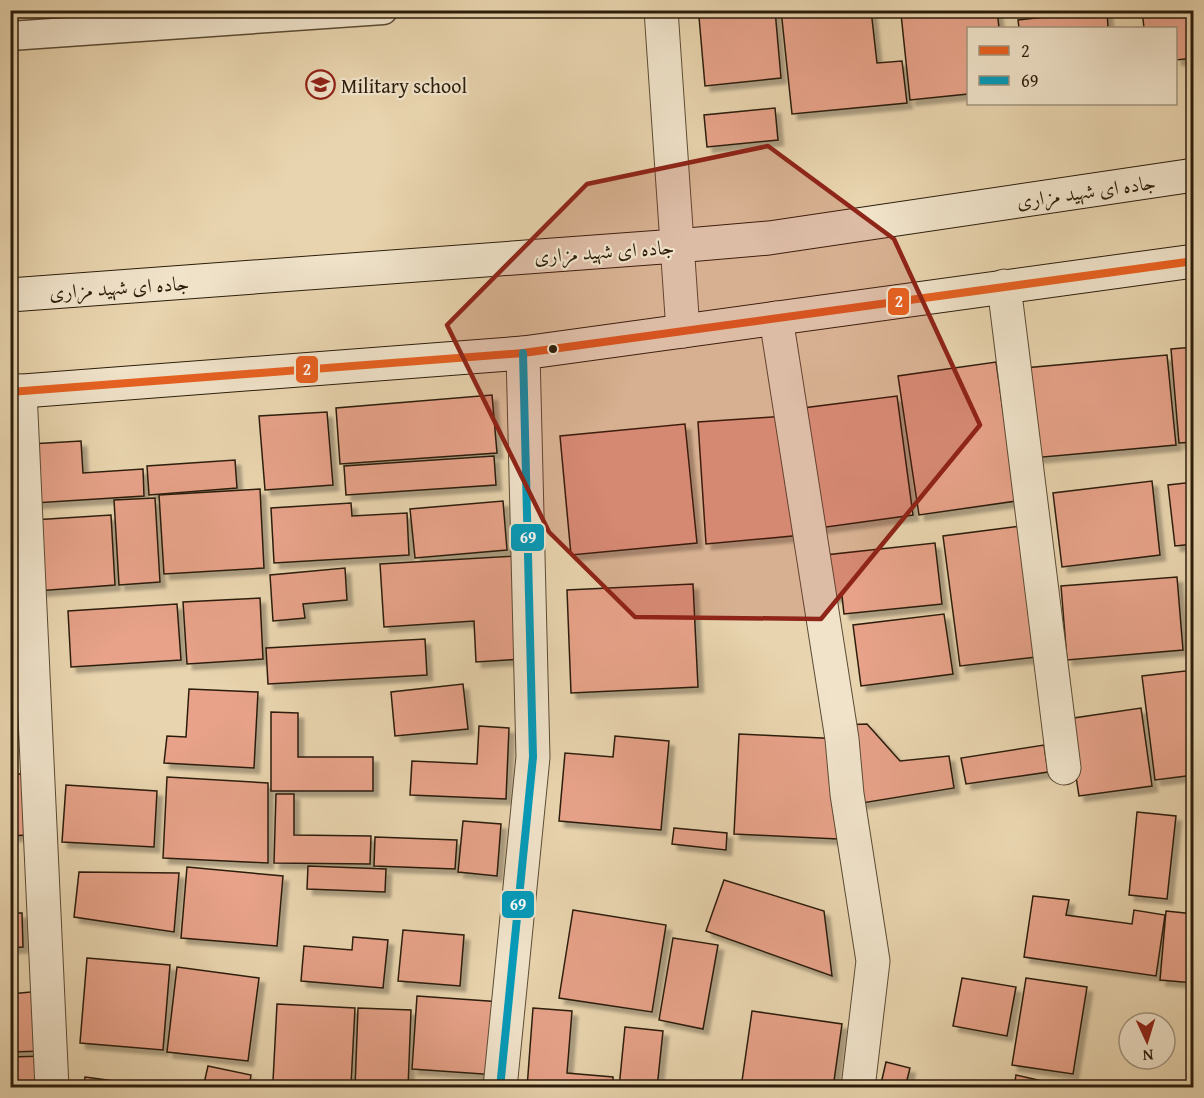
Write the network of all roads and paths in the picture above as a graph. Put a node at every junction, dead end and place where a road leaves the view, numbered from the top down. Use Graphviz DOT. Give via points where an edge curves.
graph roads {
  1 [pos="383,10"];
  2 [pos="661,10"];
  3 [pos="10,36"];
  4 [pos="1194,175"];
  5 [pos="676,246"];
  6 [pos="1194,261"];
  7 [pos="1004,286"];
  8 [pos="10,295"];
  9 [pos="776,318"];
  10 [pos="683,331"];
  11 [pos="523,353"];
  12 [pos="15,392"];
  13 [pos="1064,768"];
  14 [pos="52,1088"];
  15 [pos="500,1088"];
  16 [pos="858,1088"];
  1 -- 3 [label="lane"];
  2 -- 5 [label="street"];
  4 -- 5 [label="street, جاده ای شهید مزاری" via="769,238"];
  5 -- 8 [label="street, جاده ای شهید مزاری"];
  5 -- 10 [label="street"];
  6 -- 7 [label="street"];
  7 -- 9 [label="street"];
  7 -- 13 [label="street"];
  9 -- 10 [label="street"];
  9 -- 16 [label="street" via="873,961"];
  10 -- 11 [label="street"];
  11 -- 12 [label="street"];
  11 -- 15 [label="street" via="533,757"];
  12 -- 14 [label="street"];
}
